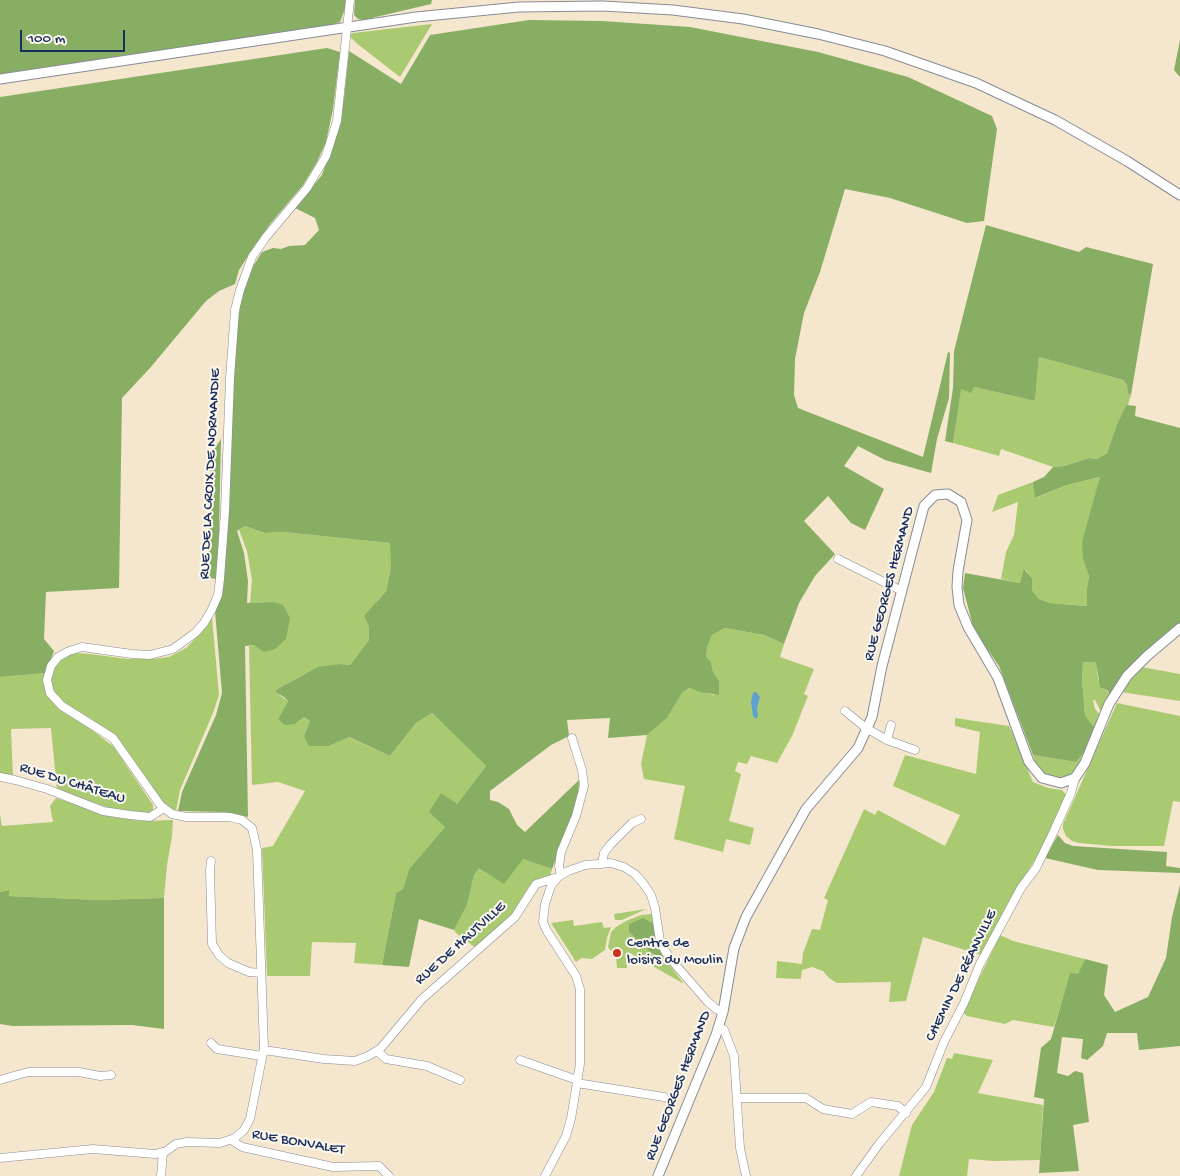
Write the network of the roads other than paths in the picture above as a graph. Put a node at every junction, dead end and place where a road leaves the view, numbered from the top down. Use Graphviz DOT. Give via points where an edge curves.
graph roads {
  1 [pos="350,0"];
  2 [pos="347,28"];
  3 [pos="0,79"];
  4 [pos="1180,195"];
  5 [pos="838,559"];
  6 [pos="902,591"];
  7 [pos="1180,628"];
  8 [pos="845,711"];
  9 [pos="891,725"];
  10 [pos="866,728"];
  11 [pos="572,738"];
  12 [pos="887,740"];
  13 [pos="915,750"];
  14 [pos="0,778"];
  15 [pos="1075,778"];
  16 [pos="164,808"];
  17 [pos="642,819"];
  18 [pos="211,861"];
  19 [pos="602,864"];
  20 [pos="559,876"];
  21 [pos="261,973"];
  22 [pos="723,1012"];
  23 [pos="719,1027"];
  24 [pos="210,1043"];
  25 [pos="377,1051"];
  26 [pos="263,1053"];
  27 [pos="520,1060"];
  28 [pos="111,1075"];
  29 [pos="0,1080"];
  30 [pos="460,1080"];
  31 [pos="577,1081"];
  32 [pos="664,1097"];
  33 [pos="736,1098"];
  34 [pos="906,1113"];
  35 [pos="231,1140"];
  36 [pos="164,1152"];
  37 [pos="0,1158"];
  38 [pos="161,1176"];
  39 [pos="389,1176"];
  40 [pos="545,1176"];
  41 [pos="658,1176"];
  42 [pos="746,1176"];
  43 [pos="856,1176"];
  1 -- 2 [label="street, RUE DE LA CROIX DE NORMANDIE"];
  2 -- 3 [label="street"];
  2 -- 4 [label="street" via="416,17 519,7 603,6 743,19 818,34 885,51 976,84 1055,120"];
  2 -- 16 [label="street, RUE DE LA CROIX DE NORMANDIE" via="337,121 326,156 307,188 252,257 235,310 220,579 212,609 195,633 173,649 150,655 82,647 69,650 51,666 47,680 50,693 62,706 113,738"];
  5 -- 6 [label="street"];
  6 -- 10 [label="street, RUE GEORGES HERMAND" via="872,717"];
  6 -- 15 [label="street, RUE GEORGES HERMAND" via="924,506 934,495 948,494 961,502 967,520 956,587 968,627 998,678 1029,762 1042,778 1060,783"];
  7 -- 15 [label="street" via="1127,676 1109,704 1085,763"];
  8 -- 10 [label="street"];
  9 -- 12 [label="street"];
  10 -- 12 [label="street"];
  10 -- 22 [label="street, RUE GEORGES HERMAND" via="858,748 806,809 746,918 734,948"];
  11 -- 20 [label="street" via="584,786 561,852"];
  12 -- 13 [label="street"];
  14 -- 16 [label="street, RUE DU CHÂTEAU" via="47,789 103,810 130,815 150,817"];
  15 -- 34 [label="street, CHEMIN DE RÉANVILLE" via="1036,868 1021,888 980,964 926,1087"];
  16 -- 21 [label="street, RUE DE LA CROIX DE NORMANDIE" via="186,818 230,817 242,820 252,828 257,850"];
  17 -- 19 [label="street" via="632,823 610,844"];
  18 -- 21 [label="street" via="212,944 228,963 249,972"];
  19 -- 20 [label="street, RUE DE HAUTVILLE" via="585,865"];
  19 -- 22 [label="street, RUE DE HAUTVILLE" via="611,863 635,874 651,895 665,951 707,1001"];
  20 -- 25 [label="street, RUE DE HAUTVILLE" via="536,884 515,918 422,999"];
  20 -- 31 [label="street" via="544,904 543,922 576,976 580,989"];
  21 -- 26 [label="street, RUE DE LA CROIX DE NORMANDIE"];
  22 -- 23 [label="street, RUE GEORGES HERMAND"];
  23 -- 33 [label="street" via="724,1030 734,1056"];
  23 -- 41 [label="street, RUE GEORGES HERMAND"];
  24 -- 26 [label="street, RUE DE HAUTVILLE" via="216,1050"];
  25 -- 26 [label="street, RUE DE HAUTVILLE" via="355,1061 292,1053"];
  25 -- 30 [label="street" via="386,1059 427,1066"];
  26 -- 35 [label="street, RUE DE LA CROIX DE NORMANDIE" via="250,1119 244,1130"];
  27 -- 31 [label="street"];
  28 -- 29 [label="street" via="28,1072"];
  31 -- 32 [label="street"];
  31 -- 40 [label="street" via="566,1136"];
  33 -- 34 [label="street" via="806,1098 824,1109 852,1114 871,1102 898,1106"];
  33 -- 42 [label="street"];
  34 -- 43 [label="street, CHEMIN DE RÉANVILLE"];
  35 -- 36 [label="street" via="187,1142 176,1144"];
  35 -- 39 [label="street, RUE BONVALET" via="242,1147 333,1167 379,1166"];
  36 -- 37 [label="street" via="93,1149"];
  36 -- 38 [label="street"];
}
